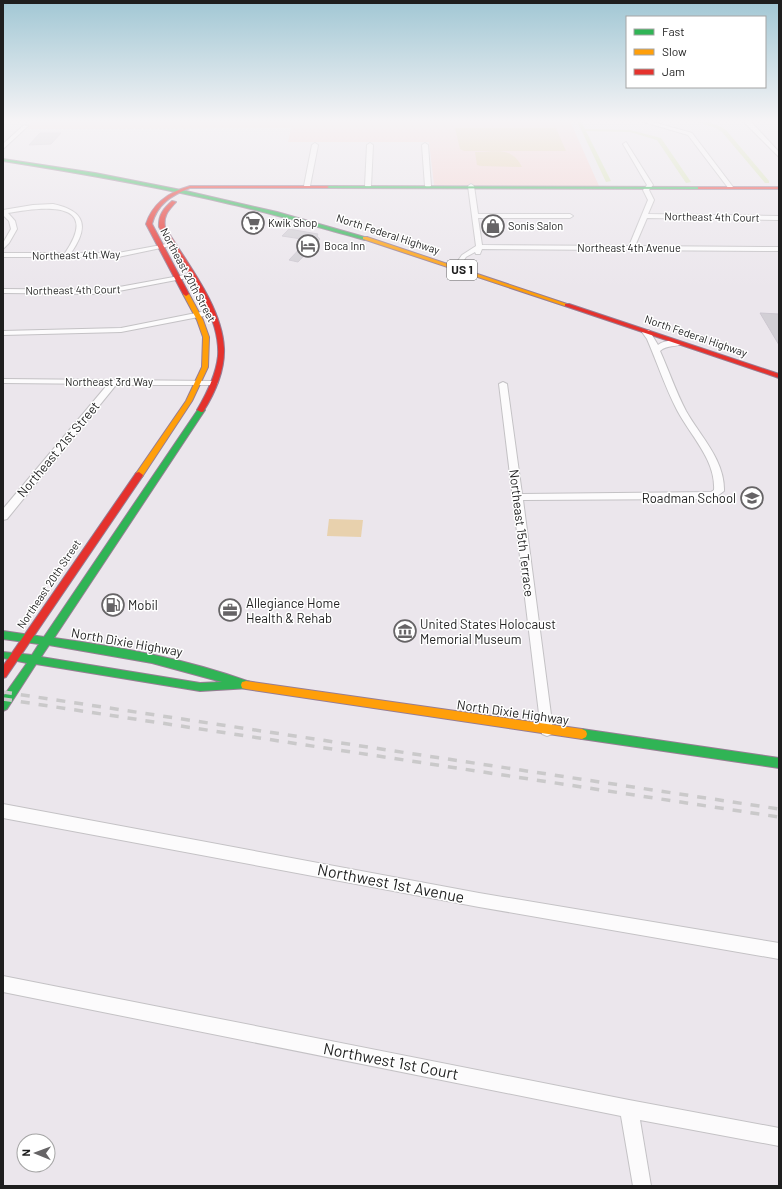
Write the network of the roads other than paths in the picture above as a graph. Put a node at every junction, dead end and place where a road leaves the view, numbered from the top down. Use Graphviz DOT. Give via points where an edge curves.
graph roads {
  1 [pos="113,176"];
  2 [pos="131,176"];
  3 [pos="309,176"];
  4 [pos="368,176"];
  5 [pos="427,176"];
  6 [pos="645,176"];
  7 [pos="722,176"];
  8 [pos="307,186"];
  9 [pos="368,186"];
  10 [pos="428,186"];
  11 [pos="471,186"];
  12 [pos="230,187"];
  13 [pos="648,187"];
  14 [pos="731,188"];
  15 [pos="187,189"];
  16 [pos="778,189"];
  17 [pos="220,193"];
  18 [pos="277,210"];
  19 [pos="3,212"];
  20 [pos="151,213"];
  21 [pos="163,213"];
  22 [pos="475,216"];
  23 [pos="570,216"];
  24 [pos="645,216"];
  25 [pos="779,218"];
  26 [pos="312,222"];
  27 [pos="333,222"];
  28 [pos="380,239"];
  29 [pos="172,245"];
  30 [pos="3,247"];
  31 [pos="479,247"];
  32 [pos="160,248"];
  33 [pos="631,248"];
  34 [pos="779,249"];
  35 [pos="3,255"];
  36 [pos="66,256"];
  37 [pos="457,265"];
  38 [pos="190,276"];
  39 [pos="177,279"];
  40 [pos="3,291"];
  41 [pos="211,312"];
  42 [pos="197,315"];
  43 [pos="646,332"];
  44 [pos="3,333"];
  45 [pos="682,340"];
  46 [pos="656,350"];
  47 [pos="779,367"];
  48 [pos="779,376"];
  49 [pos="3,381"];
  50 [pos="114,382"];
  51 [pos="199,382"];
  52 [pos="214,383"];
  53 [pos="503,384"];
  54 [pos="518,497"];
  55 [pos="3,516"];
  56 [pos="108,519"];
  57 [pos="127,520"];
  58 [pos="3,635"];
  59 [pos="27,638"];
  60 [pos="46,641"];
  61 [pos="3,655"];
  62 [pos="15,657"];
  63 [pos="34,660"];
  64 [pos="3,674"];
  65 [pos="244,685"];
  66 [pos="3,706"];
  67 [pos="547,730"];
  68 [pos="779,763"];
  69 [pos="3,811"];
  70 [pos="779,951"];
  71 [pos="3,984"];
  72 [pos="629,1109"];
  73 [pos="779,1137"];
  74 [pos="642,1186"];
  1 -- 15 [label="main road, North Federal Highway / US 1"];
  2 -- 15 [label="main road, North Federal Highway / US 1"];
  3 -- 8 [label="street"];
  4 -- 9 [label="street"];
  5 -- 10 [label="street"];
  6 -- 13 [label="street" via="650,184"];
  7 -- 14 [label="street"];
  8 -- 9 [label="main road"];
  8 -- 12 [label="main road"];
  9 -- 10 [label="main road"];
  10 -- 11 [label="main road"];
  11 -- 13 [label="main road"];
  11 -- 22 [label="street"];
  12 -- 15 [label="main road"];
  12 -- 17 [label="main road" via="221,190"];
  13 -- 14 [label="main road"];
  13 -- 24 [label="street" via="646,190 651,203"];
  14 -- 16 [label="main road"];
  15 -- 17 [label="main road, North Federal Highway / US 1"];
  15 -- 18 [label="main road, North Federal Highway / US 1"];
  15 -- 20 [label="main road, Northeast 20th Street" via="161,202"];
  15 -- 21 [label="main road, Northeast 20th Street"];
  17 -- 18 [label="main road, North Federal Highway / US 1"];
  18 -- 26 [label="main road, North Federal Highway / US 1"];
  18 -- 27 [label="main road, North Federal Highway / US 1"];
  19 -- 30 [label="street" via="15,228"];
  19 -- 36 [label="street" via="50,206 67,209 76,217 80,226 78,236"];
  20 -- 21 [label="main road"];
  20 -- 32 [label="main road, Northeast 20th Street" via="150,228"];
  21 -- 29 [label="main road, Northeast 20th Street" via="162,227"];
  22 -- 23 [label="street"];
  22 -- 31 [label="street"];
  24 -- 25 [label="street, Northeast 4th Court"];
  24 -- 33 [label="street"];
  26 -- 27 [label="main road"];
  26 -- 28 [label="main road, North Federal Highway / US 1"];
  27 -- 28 [label="main road, North Federal Highway / US 1"];
  28 -- 37 [label="main road, North Federal Highway / US 1"];
  28 -- 37 [label="main road, North Federal Highway / US 1" via="437,262"];
  29 -- 32 [label="street, Northeast 4th Way"];
  29 -- 38 [label="main road, Northeast 20th Street"];
  31 -- 33 [label="street, Northeast 4th Avenue"];
  31 -- 37 [label="street" via="479,252"];
  32 -- 36 [label="street, Northeast 4th Way" via="118,255"];
  32 -- 39 [label="main road, Northeast 20th Street"];
  33 -- 34 [label="street, Northeast 4th Avenue"];
  35 -- 36 [label="street, Northeast 4th Way"];
  37 -- 43 [label="main road, North Federal Highway / US 1"];
  37 -- 45 [label="main road, North Federal Highway / US 1" via="478,268"];
  38 -- 39 [label="street, Northeast 4th Court"];
  38 -- 41 [label="main road, Northeast 20th Street"];
  39 -- 40 [label="street, Northeast 4th Court" via="103,292"];
  39 -- 42 [label="main road, Northeast 20th Street"];
  41 -- 42 [label="street"];
  41 -- 52 [label="main road, Northeast 20th Street" via="221,345 219,369"];
  42 -- 44 [label="street" via="101,332"];
  42 -- 51 [label="main road, Northeast 20th Street" via="207,346"];
  43 -- 45 [label="main road, North Federal Highway / US 1"];
  43 -- 46 [label="street"];
  45 -- 46 [label="street" via="664,344"];
  45 -- 47 [label="main road, North Federal Highway / US 1"];
  45 -- 48 [label="main road, North Federal Highway / US 1"];
  46 -- 54 [label="street" via="680,408 713,463 721,484 719,490 713,495 698,496"];
  49 -- 50 [label="street, Northeast 3rd Way"];
  50 -- 51 [label="street, Northeast 3rd Way"];
  50 -- 55 [label="street, Northeast 21st Street"];
  51 -- 52 [label="street, Northeast 3rd Way"];
  51 -- 56 [label="main road, Northeast 20th Street" via="190,401"];
  52 -- 57 [label="main road, Northeast 20th Street"];
  53 -- 54 [label="street, Northeast 15th Terrace"];
  54 -- 67 [label="street, Northeast 15th Terrace"];
  56 -- 57 [label="main road"];
  56 -- 59 [label="main road, Northeast 20th Street"];
  57 -- 60 [label="main road, Northeast 20th Street"];
  58 -- 59 [label="main road, North Dixie Highway"];
  59 -- 60 [label="main road, North Dixie Highway"];
  59 -- 62 [label="main road, Northeast 20th Street"];
  60 -- 63 [label="main road, Northeast 20th Street"];
  60 -- 65 [label="main road, North Dixie Highway" via="148,657 206,671"];
  61 -- 62 [label="main road, North Dixie Highway"];
  62 -- 63 [label="main road, North Dixie Highway"];
  62 -- 64 [label="main road, Northeast 20th Street"];
  63 -- 65 [label="main road, North Dixie Highway" via="200,687"];
  63 -- 66 [label="main road, Northeast 20th Street"];
  65 -- 67 [label="main road, North Dixie Highway"];
  67 -- 68 [label="main road, North Dixie Highway"];
  69 -- 70 [label="street, Northwest 1st Avenue" via="486,901"];
  71 -- 72 [label="street, Northwest 1st Court"];
  72 -- 73 [label="street, Northwest 1st Court"];
  72 -- 74 [label="street"];
}
